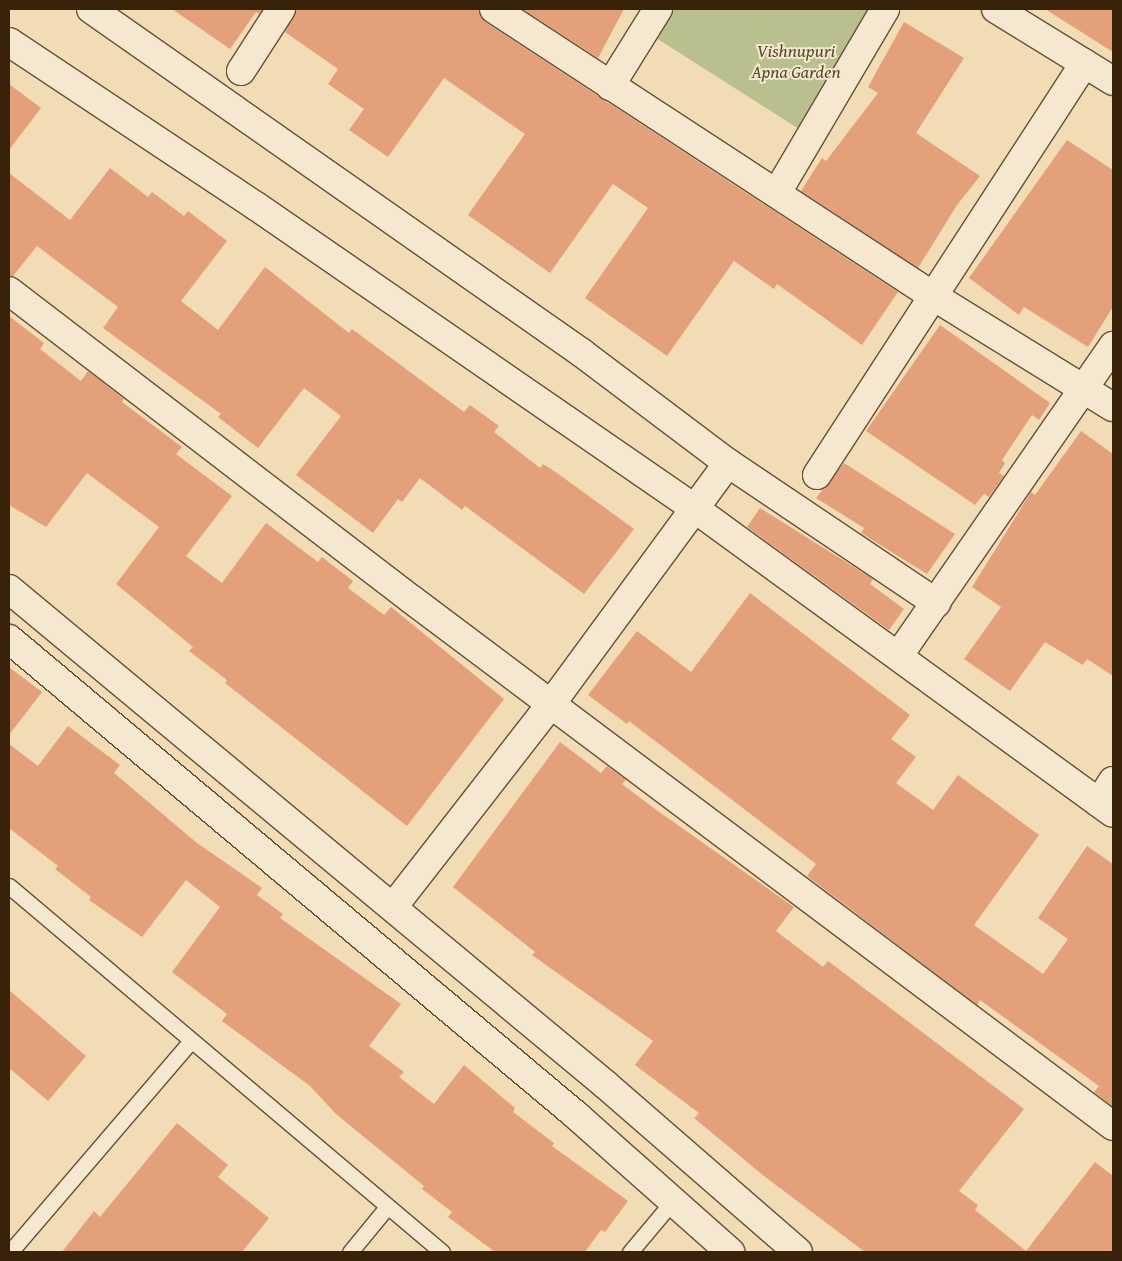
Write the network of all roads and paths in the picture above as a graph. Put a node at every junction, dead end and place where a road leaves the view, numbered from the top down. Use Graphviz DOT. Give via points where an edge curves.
graph roads {
  1 [pos="91,9"];
  2 [pos="281,9"];
  3 [pos="494,9"];
  4 [pos="658,9"];
  5 [pos="885,9"];
  6 [pos="996,9"];
  7 [pos="9,42"];
  8 [pos="1085,63"];
  9 [pos="240,71"];
  10 [pos="1113,81"];
  11 [pos="610,86"];
  12 [pos="778,191"];
  13 [pos="9,290"];
  14 [pos="934,296"];
  15 [pos="1113,346"];
  16 [pos="1085,389"];
  17 [pos="1113,407"];
  18 [pos="728,463"];
  19 [pos="817,475"];
  20 [pos="694,508"];
  21 [pos="9,589"];
  22 [pos="936,603"];
  23 [pos="9,639"];
  24 [pos="900,655"];
  25 [pos="551,704"];
  26 [pos="1109,799"];
  27 [pos="12,894"];
  28 [pos="392,907"];
  29 [pos="191,1040"];
  30 [pos="1113,1126"];
  31 [pos="672,1202"];
  32 [pos="388,1207"];
  33 [pos="10,1252"];
  34 [pos="350,1252"];
  35 [pos="442,1252"];
  36 [pos="630,1252"];
  37 [pos="730,1252"];
  38 [pos="798,1252"];
  1 -- 18 [label="street" via="582,353"];
  2 -- 9 [label="street"];
  3 -- 11 [label="street"];
  4 -- 11 [label="street"];
  5 -- 12 [label="street"];
  6 -- 8 [label="street"];
  7 -- 20 [label="street" via="264,212"];
  8 -- 10 [label="street"];
  8 -- 14 [label="street"];
  11 -- 12 [label="street"];
  12 -- 14 [label="street"];
  13 -- 25 [label="street"];
  14 -- 16 [label="street"];
  14 -- 19 [label="street"];
  15 -- 16 [label="street"];
  16 -- 17 [label="street"];
  16 -- 22 [label="street"];
  18 -- 20 [label="street"];
  18 -- 22 [label="street"];
  20 -- 24 [label="street"];
  20 -- 25 [label="street"];
  21 -- 28 [label="street"];
  22 -- 24 [label="street"];
  23 -- 31 [label="street" via="577,1116"];
  24 -- 26 [label="street"];
  25 -- 28 [label="street"];
  25 -- 30 [label="street"];
  27 -- 29 [label="lane"];
  28 -- 38 [label="street"];
  29 -- 32 [label="lane"];
  29 -- 33 [label="lane"];
  31 -- 36 [label="lane"];
  31 -- 37 [label="street"];
  32 -- 34 [label="lane"];
  32 -- 35 [label="lane"];
}
